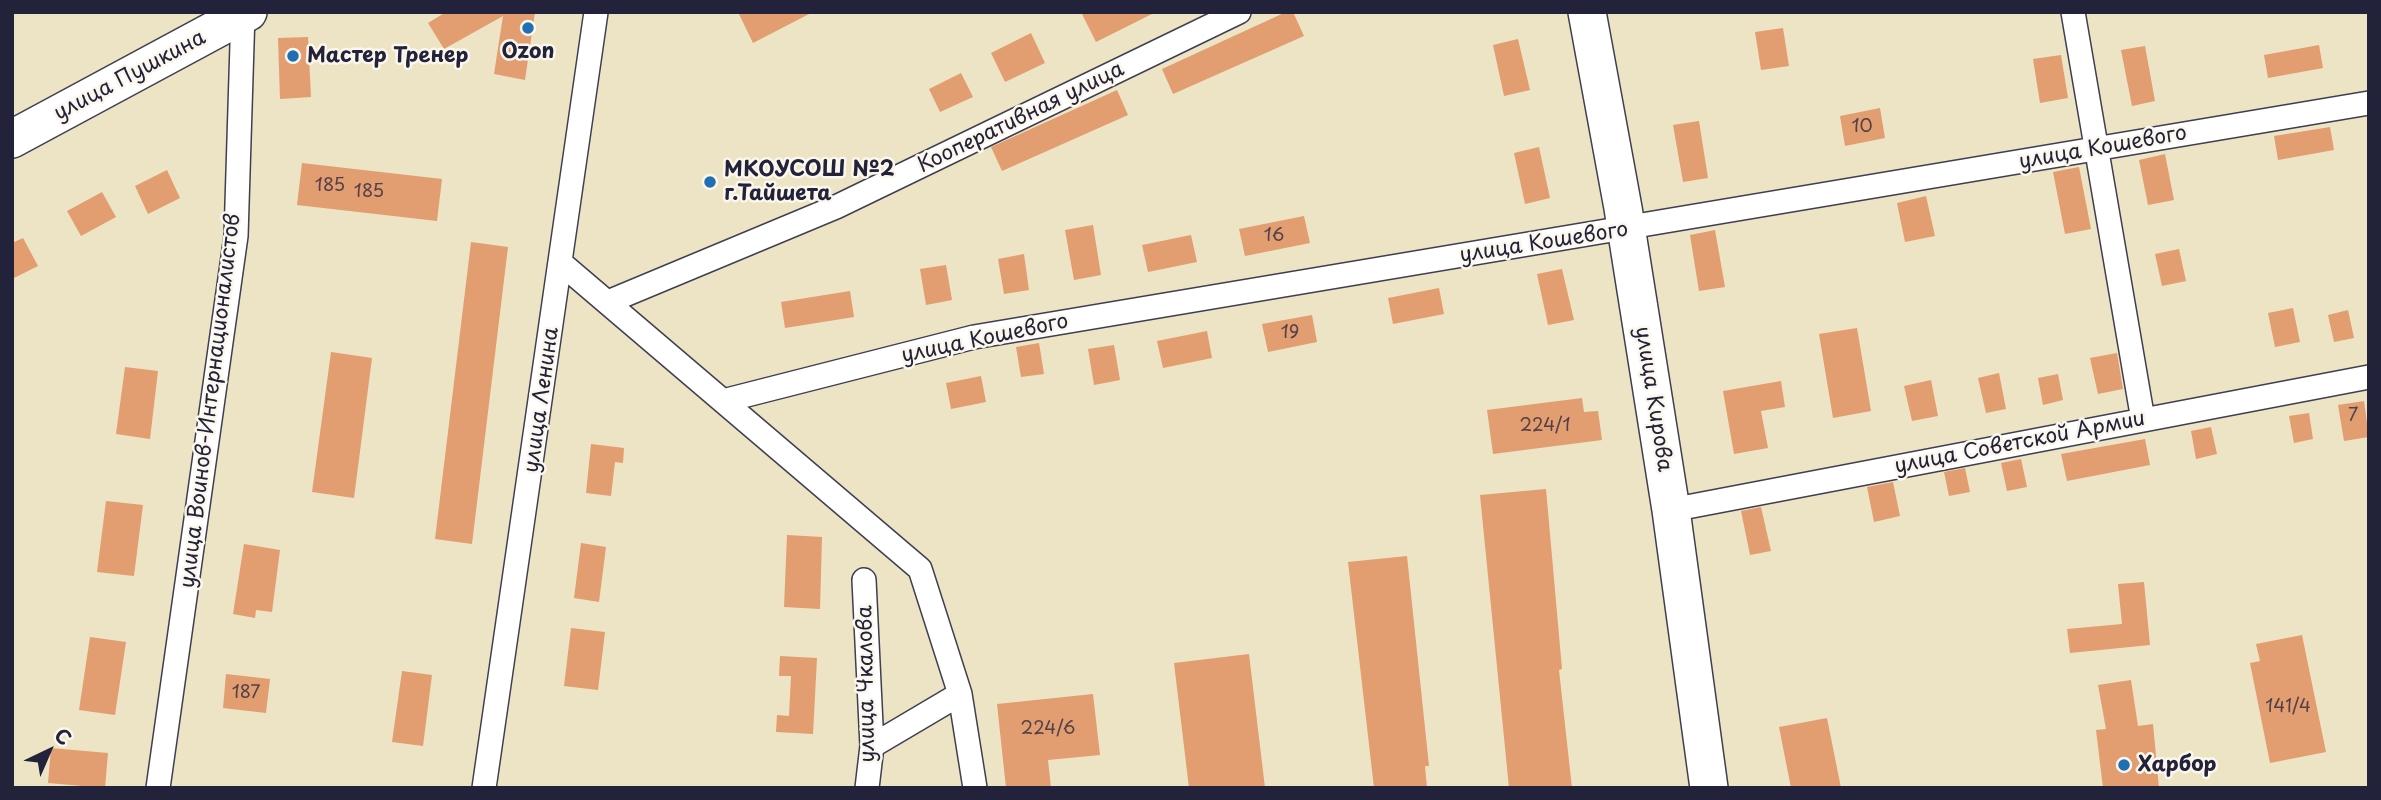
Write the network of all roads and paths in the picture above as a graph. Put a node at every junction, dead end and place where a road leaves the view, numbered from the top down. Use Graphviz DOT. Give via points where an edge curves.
graph roads {
  1 [pos="596,12"];
  2 [pos="1239,12"];
  3 [pos="1587,12"];
  4 [pos="2073,12"];
  5 [pos="245,13"];
  6 [pos="2369,103"];
  7 [pos="12,139"];
  8 [pos="2097,149"];
  9 [pos="1626,230"];
  10 [pos="562,264"];
  11 [pos="608,302"];
  12 [pos="2369,377"];
  13 [pos="723,401"];
  14 [pos="2143,420"];
  15 [pos="1671,510"];
  16 [pos="864,580"];
  17 [pos="960,694"];
  18 [pos="872,746"];
  19 [pos="158,788"];
  20 [pos="484,788"];
  21 [pos="867,788"];
  22 [pos="975,788"];
  23 [pos="1709,788"];
  1 -- 10 [label="street, улица Ленина"];
  2 -- 11 [label="street, Кооперативная улица" via="836,207"];
  3 -- 9 [label="main road, улица Кирова"];
  4 -- 8 [label="street"];
  5 -- 7 [label="main road, улица Пушкина"];
  5 -- 19 [label="street, улица Воинов-Интернационалистов" via="236,236"];
  6 -- 8 [label="street, улица Кошевого"];
  8 -- 9 [label="street, улица Кошевого"];
  8 -- 14 [label="street"];
  9 -- 13 [label="street, улица Кошевого" via="974,337"];
  9 -- 15 [label="main road, улица Кирова"];
  10 -- 11 [label="street"];
  10 -- 20 [label="street, улица Ленина"];
  11 -- 13 [label="street"];
  12 -- 14 [label="street, улица Советской Армии"];
  13 -- 17 [label="street" via="920,569"];
  14 -- 15 [label="street, улица Советской Армии"];
  15 -- 23 [label="main road, улица Кирова"];
  16 -- 18 [label="street, улица Чкалова"];
  17 -- 18 [label="street"];
  17 -- 22 [label="street"];
  18 -- 21 [label="street, улица Чкалова"];
}
